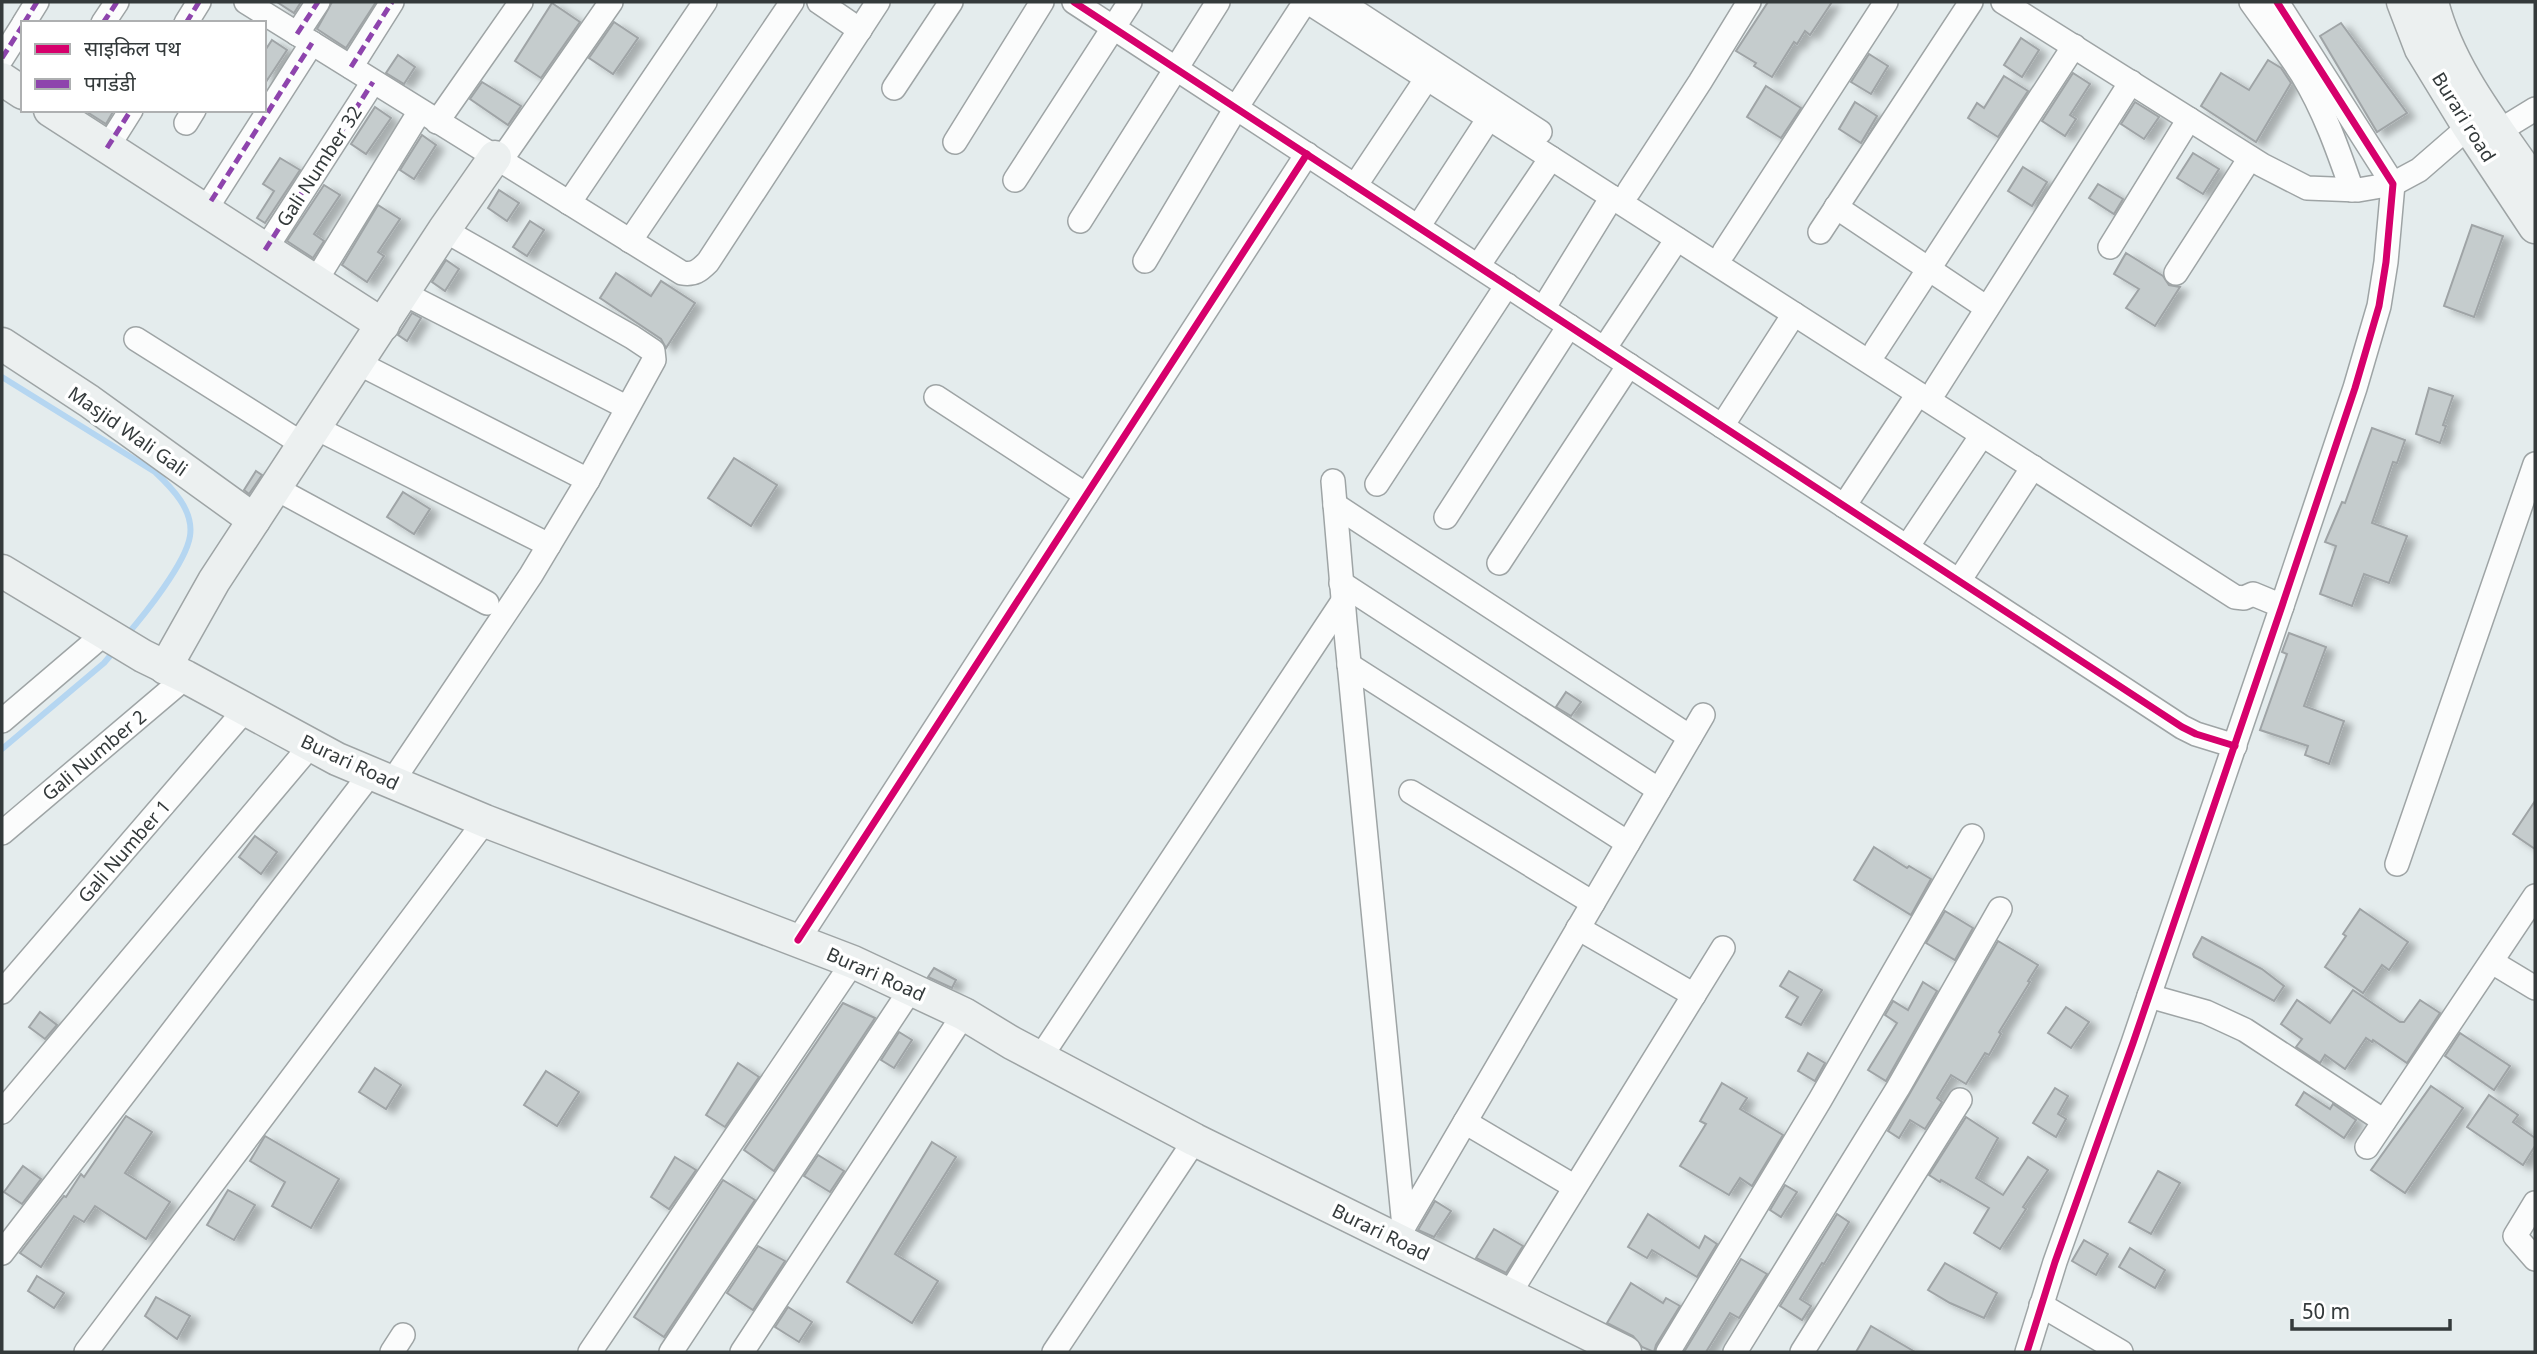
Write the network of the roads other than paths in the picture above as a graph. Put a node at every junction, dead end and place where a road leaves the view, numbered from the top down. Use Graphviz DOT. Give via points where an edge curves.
graph roads {
  1 [pos="37,2"];
  2 [pos="117,2"];
  3 [pos="199,2"];
  4 [pos="318,2"];
  5 [pos="392,2"];
  6 [pos="522,2"];
  7 [pos="611,2"];
  8 [pos="705,2"];
  9 [pos="792,2"];
  10 [pos="819,2"];
  11 [pos="878,2"];
  12 [pos="951,2"];
  13 [pos="1042,2"];
  14 [pos="1074,2"];
  15 [pos="1130,2"];
  16 [pos="1218,2"];
  17 [pos="1306,2"];
  18 [pos="1341,2"];
  19 [pos="1749,2"];
  20 [pos="1886,2"];
  21 [pos="1971,2"];
  22 [pos="2003,2"];
  23 [pos="2251,2"];
  24 [pos="2277,2"];
  25 [pos="2403,2"];
  26 [pos="2432,2"];
  27 [pos="251,11"];
  28 [pos="25,21"];
  29 [pos="104,21"];
  30 [pos="187,21"];
  31 [pos="21,27"];
  32 [pos="1113,27"];
  33 [pos="860,30"];
  34 [pos="305,38"];
  35 [pos="2074,46"];
  36 [pos="2,58"];
  37 [pos="351,67"];
  38 [pos="1176,68"];
  39 [pos="1427,78"];
  40 [pos="2,79"];
  41 [pos="373,82"];
  42 [pos="2131,82"];
  43 [pos="894,88"];
  44 [pos="21,92"];
  45 [pos="266,106"];
  46 [pos="1236,108"];
  47 [pos="2535,109"];
  48 [pos="53,112"];
  49 [pos="130,112"];
  50 [pos="262,112"];
  51 [pos="429,116"];
  52 [pos="1489,118"];
  53 [pos="2189,119"];
  54 [pos="2484,123"];
  55 [pos="955,142"];
  56 [pos="107,148"];
  57 [pos="1307,154"];
  58 [pos="498,158"];
  59 [pos="1551,158"];
  60 [pos="2250,158"];
  61 [pos="1015,180"];
  62 [pos="2535,184"];
  63 [pos="1355,186"];
  64 [pos="2369,188"];
  65 [pos="1621,194"];
  66 [pos="211,201"];
  67 [pos="569,203"];
  68 [pos="1836,207"];
  69 [pos="1080,220"];
  70 [pos="1418,227"];
  71 [pos="2535,227"];
  72 [pos="444,230"];
  73 [pos="1820,232"];
  74 [pos="1677,239"];
  75 [pos="630,241"];
  76 [pos="2109,247"];
  77 [pos="265,250"];
  78 [pos="1724,252"];
  79 [pos="1145,261"];
  80 [pos="1478,266"];
  81 [pos="1927,268"];
  82 [pos="2176,272"];
  83 [pos="315,282"];
  84 [pos="1507,285"];
  85 [pos="403,293"];
  86 [pos="1987,308"];
  87 [pos="1543,309"];
  88 [pos="1794,314"];
  89 [pos="383,326"];
  90 [pos="1569,326"];
  91 [pos="136,339"];
  92 [pos="2,344"];
  93 [pos="1604,349"];
  94 [pos="1876,350"];
  95 [pos="358,363"];
  96 [pos="1629,365"];
  97 [pos="1927,391"];
  98 [pos="936,397"];
  99 [pos="626,407"];
  100 [pos="1722,426"];
  101 [pos="1982,435"];
  102 [pos="310,437"];
  103 [pos="2535,464"];
  104 [pos="2033,467"];
  105 [pos="588,480"];
  106 [pos="1333,481"];
  107 [pos="1377,484"];
  108 [pos="275,488"];
  109 [pos="1086,495"];
  110 [pos="1335,505"];
  111 [pos="1844,506"];
  112 [pos="1447,517"];
  113 [pos="254,520"];
  114 [pos="549,545"];
  115 [pos="1907,547"];
  116 [pos="1499,563"];
  117 [pos="2,571"];
  118 [pos="1959,581"];
  119 [pos="1342,592"];
  120 [pos="2267,599"];
  121 [pos="487,603"];
  122 [pos="143,655"];
  123 [pos="1349,665"];
  124 [pos="245,710"];
  125 [pos="1703,715"];
  126 [pos="2,721"];
  127 [pos="1690,737"];
  128 [pos="2223,743"];
  129 [pos="311,745"];
  130 [pos="382,778"];
  131 [pos="1659,790"];
  132 [pos="1411,792"];
  133 [pos="485,821"];
  134 [pos="2,833"];
  135 [pos="1972,836"];
  136 [pos="1628,843"];
  137 [pos="2397,864"];
  138 [pos="2535,896"];
  139 [pos="1593,903"];
  140 [pos="2000,909"];
  141 [pos="1578,928"];
  142 [pos="798,940"];
  143 [pos="1723,948"];
  144 [pos="853,962"];
  145 [pos="2492,962"];
  146 [pos="2535,988"];
  147 [pos="911,989"];
  148 [pos="2,992"];
  149 [pos="1693,995"];
  150 [pos="2149,996"];
  151 [pos="964,1014"];
  152 [pos="1040,1058"];
  153 [pos="1960,1100"];
  154 [pos="2,1112"];
  155 [pos="2384,1121"];
  156 [pos="1465,1122"];
  157 [pos="1195,1140"];
  158 [pos="2367,1147"];
  159 [pos="1576,1187"];
  160 [pos="2535,1203"];
  161 [pos="1400,1233"];
  162 [pos="2,1253"];
  163 [pos="2535,1259"];
  164 [pos="1508,1296"];
  165 [pos="2041,1306"];
  166 [pos="1565,1340"];
  167 [pos="86,1352"];
  168 [pos="590,1352"];
  169 [pos="671,1352"];
  170 [pos="742,1352"];
  171 [pos="1054,1352"];
  172 [pos="1625,1352"];
  173 [pos="1668,1352"];
  174 [pos="1735,1352"];
  175 [pos="1802,1352"];
  176 [pos="2027,1352"];
  177 [pos="2120,1352"];
  1 -- 28 [label="street"];
  2 -- 29 [label="street"];
  3 -- 30 [label="street"];
  4 -- 34 [label="street"];
  5 -- 37 [label="street"];
  6 -- 51 [label="street"];
  7 -- 58 [label="street"];
  8 -- 67 [label="street"];
  9 -- 75 [label="street"];
  10 -- 33 [label="street"];
  11 -- 33 [label="street"];
  12 -- 43 [label="street"];
  13 -- 55 [label="street"];
  14 -- 32 [label="street"];
  15 -- 32 [label="street"];
  16 -- 38 [label="street"];
  17 -- 39 [label="street"];
  17 -- 46 [label="street"];
  18 -- 65 [label="street"];
  19 -- 65 [label="street" via="1700,82"];
  20 -- 78 [label="street"];
  21 -- 68 [label="street"];
  22 -- 35 [label="street"];
  23 -- 64 [label="street" via="2302,73 2334,138"];
  24 -- 64 [label="street"];
  25 -- 54 [label="main road, Burari road" via="2421,49"];
  26 -- 54 [label="main road, Burari road" via="2442,35"];
  27 -- 34 [label="street"];
  31 -- 36 [label="street"];
  32 -- 38 [label="street"];
  32 -- 61 [label="street"];
  33 -- 75 [label="street" via="699,272 682,273"];
  34 -- 37 [label="street"];
  34 -- 45 [label="street"];
  35 -- 42 [label="street"];
  35 -- 81 [label="street"];
  37 -- 41 [label="street"];
  38 -- 46 [label="street"];
  38 -- 69 [label="street"];
  39 -- 52 [label="street"];
  39 -- 63 [label="street"];
  40 -- 44 [label="main road"];
  41 -- 51 [label="street"];
  41 -- 77 [label="street, Gali Number 32"];
  42 -- 53 [label="street"];
  42 -- 86 [label="street"];
  46 -- 57 [label="street"];
  46 -- 79 [label="street"];
  47 -- 54 [label="street"];
  48 -- 56 [label="main road"];
  49 -- 56 [label="street"];
  50 -- 66 [label="street"];
  51 -- 58 [label="street"];
  51 -- 83 [label="street"];
  52 -- 59 [label="street"];
  52 -- 70 [label="street"];
  53 -- 60 [label="street"];
  53 -- 76 [label="street"];
  54 -- 62 [label="main road, Burari road"];
  54 -- 64 [label="street" via="2419,170"];
  54 -- 71 [label="main road, Burari road"];
  56 -- 77 [label="main road"];
  57 -- 63 [label="street"];
  57 -- 109 [label="street"];
  58 -- 67 [label="street"];
  58 -- 72 [label="main road"];
  59 -- 65 [label="street"];
  59 -- 80 [label="street"];
  60 -- 64 [label="street" via="2307,188"];
  60 -- 82 [label="street"];
  63 -- 70 [label="street"];
  64 -- 120 [label="street" via="2386,262 2379,306 2355,388"];
  65 -- 74 [label="street"];
  65 -- 78 [label="street"];
  65 -- 87 [label="street"];
  67 -- 75 [label="street"];
  68 -- 73 [label="street"];
  68 -- 81 [label="street"];
  70 -- 80 [label="street"];
  72 -- 85 [label="main road"];
  72 -- 99 [label="street" via="653,351 654,360"];
  74 -- 88 [label="street"];
  74 -- 93 [label="street"];
  77 -- 83 [label="main road"];
  78 -- 94 [label="street"];
  80 -- 84 [label="street"];
  81 -- 86 [label="street"];
  81 -- 94 [label="street"];
  83 -- 89 [label="main road"];
  84 -- 87 [label="street"];
  84 -- 107 [label="street"];
  85 -- 89 [label="main road"];
  85 -- 99 [label="street"];
  86 -- 97 [label="street"];
  87 -- 90 [label="street"];
  88 -- 97 [label="street"];
  88 -- 100 [label="street"];
  89 -- 95 [label="main road"];
  90 -- 93 [label="street"];
  90 -- 112 [label="street"];
  91 -- 102 [label="street"];
  92 -- 113 [label="main road, Masjid Wali Gali"];
  93 -- 96 [label="street"];
  94 -- 97 [label="street"];
  95 -- 102 [label="main road"];
  95 -- 105 [label="street"];
  96 -- 100 [label="street"];
  96 -- 116 [label="street"];
  97 -- 101 [label="street"];
  97 -- 111 [label="street"];
  97 -- 120 [label="street"];
  98 -- 109 [label="street"];
  99 -- 105 [label="street"];
  100 -- 111 [label="street"];
  101 -- 104 [label="street"];
  101 -- 115 [label="street"];
  102 -- 108 [label="main road"];
  102 -- 114 [label="street"];
  103 -- 137 [label="street"];
  104 -- 118 [label="street"];
  104 -- 120 [label="street" via="2235,597"];
  105 -- 114 [label="street"];
  106 -- 110 [label="street"];
  108 -- 113 [label="main road"];
  108 -- 121 [label="street"];
  109 -- 142 [label="street"];
  110 -- 119 [label="street"];
  110 -- 127 [label="street"];
  111 -- 115 [label="street"];
  113 -- 122 [label="main road" via="214,581"];
  114 -- 130 [label="street"];
  115 -- 118 [label="street"];
  117 -- 122 [label="main road, Burari Road"];
  118 -- 128 [label="street" via="2182,727"];
  119 -- 123 [label="street"];
  119 -- 131 [label="street"];
  119 -- 152 [label="street"];
  120 -- 128 [label="street"];
  122 -- 124 [label="main road, Burari Road"];
  122 -- 126 [label="street"];
  122 -- 134 [label="street, Gali Number 2"];
  123 -- 136 [label="street"];
  123 -- 161 [label="street"];
  124 -- 129 [label="main road, Burari Road"];
  124 -- 148 [label="street, Gali Number 1"];
  125 -- 127 [label="street"];
  127 -- 131 [label="street"];
  128 -- 150 [label="street"];
  129 -- 130 [label="main road, Burari Road"];
  129 -- 154 [label="street"];
  130 -- 133 [label="main road, Burari Road"];
  130 -- 162 [label="street"];
  131 -- 136 [label="street"];
  132 -- 139 [label="street"];
  133 -- 142 [label="main road, Burari Road"];
  133 -- 167 [label="street"];
  135 -- 173 [label="street"];
  136 -- 139 [label="street"];
  138 -- 145 [label="street"];
  139 -- 141 [label="street"];
  140 -- 174 [label="street" via="1898,1088"];
  141 -- 149 [label="street"];
  141 -- 156 [label="street"];
  142 -- 144 [label="main road, Burari Road"];
  143 -- 149 [label="street"];
  144 -- 147 [label="main road, Burari Road"];
  144 -- 168 [label="street"];
  145 -- 146 [label="street"];
  145 -- 155 [label="street"];
  147 -- 151 [label="main road, Burari Road"];
  147 -- 169 [label="street"];
  149 -- 159 [label="street"];
  150 -- 155 [label="street" via="2206,1012 2245,1030"];
  150 -- 165 [label="street"];
  151 -- 152 [label="main road, Burari Road"];
  151 -- 170 [label="street"];
  152 -- 157 [label="main road, Burari Road"];
  153 -- 175 [label="street"];
  155 -- 158 [label="street"];
  156 -- 159 [label="street"];
  156 -- 161 [label="street"];
  157 -- 161 [label="main road, Burari Road"];
  157 -- 171 [label="street"];
  159 -- 164 [label="street"];
  160 -- 163 [label="street" via="2515,1236"];
  161 -- 164 [label="main road, Burari Road"];
  164 -- 166 [label="main road, Burari Road"];
  165 -- 176 [label="street"];
  165 -- 177 [label="street"];
  166 -- 172 [label="main road, Burari Road"];
}
